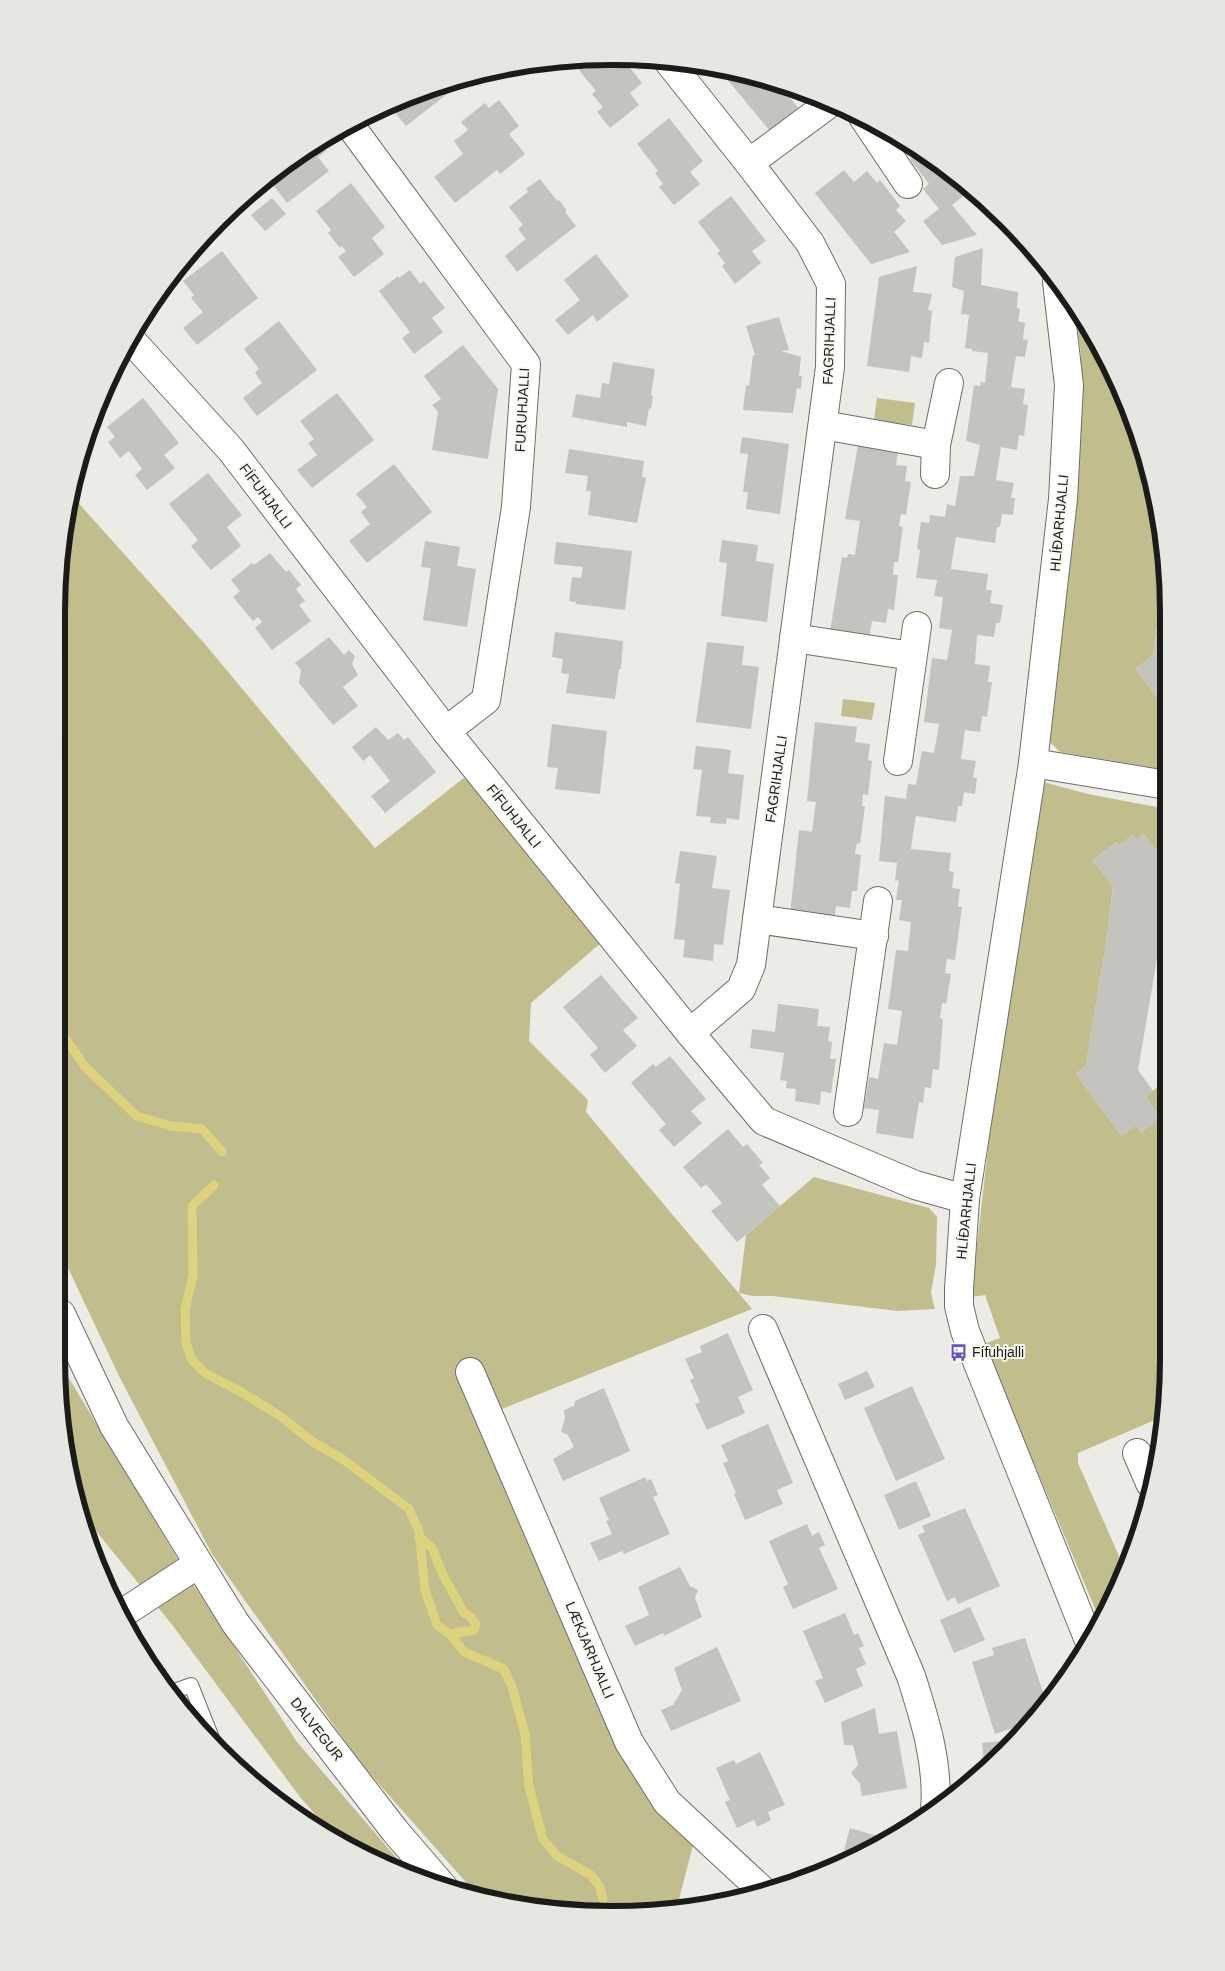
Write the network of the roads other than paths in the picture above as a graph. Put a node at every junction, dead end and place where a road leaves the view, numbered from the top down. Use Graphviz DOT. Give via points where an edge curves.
graph roads {
  1 [pos="674,69"];
  2 [pos="824,108"];
  3 [pos="353,130"];
  4 [pos="873,131"];
  5 [pos="749,163"];
  6 [pos="908,184"];
  7 [pos="1058,295"];
  8 [pos="135,344"];
  9 [pos="950,383"];
  10 [pos="822,425"];
  11 [pos="936,445"];
  12 [pos="935,474"];
  13 [pos="917,626"];
  14 [pos="794,638"];
  15 [pos="912,656"];
  16 [pos="446,731"];
  17 [pos="898,761"];
  18 [pos="1033,763"];
  19 [pos="1160,784"];
  20 [pos="878,901"];
  21 [pos="757,920"];
  22 [pos="874,936"];
  23 [pos="690,1033"];
  24 [pos="848,1112"];
  25 [pos="964,1199"];
  26 [pos="65,1322"];
  27 [pos="763,1329"];
  28 [pos="470,1372"];
  29 [pos="1137,1453"];
  30 [pos="1147,1475"];
  31 [pos="198,1564"];
  32 [pos="126,1611"];
  33 [pos="1086,1633"];
  34 [pos="177,1690"];
  35 [pos="207,1726"];
  36 [pos="936,1801"];
  37 [pos="433,1876"];
  38 [pos="758,1886"];
  1 -- 5 [label="street, FAGRIHJALLI"];
  2 -- 5 [label="street"];
  3 -- 16 [label="street, FURUHJALLI" via="526,364 516,507 486,700"];
  4 -- 6 [label="street"];
  5 -- 10 [label="street, FAGRIHJALLI" via="810,244 831,284 830,368"];
  7 -- 18 [label="street, HLÍÐARHJALLI" via="1069,386 1062,499"];
  8 -- 16 [label="street, FÍFUHJALLI" via="231,450"];
  9 -- 11 [label="street"];
  10 -- 11 [label="street"];
  10 -- 14 [label="street, FAGRIHJALLI"];
  11 -- 12 [label="street"];
  13 -- 15 [label="street"];
  14 -- 15 [label="street"];
  14 -- 21 [label="street, FAGRIHJALLI"];
  15 -- 17 [label="street"];
  16 -- 23 [label="street, FÍFUHJALLI"];
  18 -- 19 [label="street"];
  18 -- 25 [label="street, HLÍÐARHJALLI"];
  20 -- 22 [label="street"];
  21 -- 22 [label="street"];
  21 -- 23 [label="street, FAGRIHJALLI" via="751,966 741,989"];
  22 -- 24 [label="street"];
  23 -- 25 [label="street, FÍFUHJALLI" via="764,1121 915,1185"];
  25 -- 33 [label="street, HLÍÐARHJALLI" via="959,1306 965,1331"];
  26 -- 31 [label="street, DALVEGUR" via="114,1426"];
  27 -- 36 [label="street" via="912,1676 929,1735"];
  28 -- 38 [label="street, LÆKJARHJALLI" via="629,1742 667,1802"];
  29 -- 30 [label="street"];
  31 -- 32 [label="street"];
  31 -- 37 [label="street, DALVEGUR" via="236,1624 395,1831"];
  34 -- 35 [label="lane" via="191,1685"];
}
